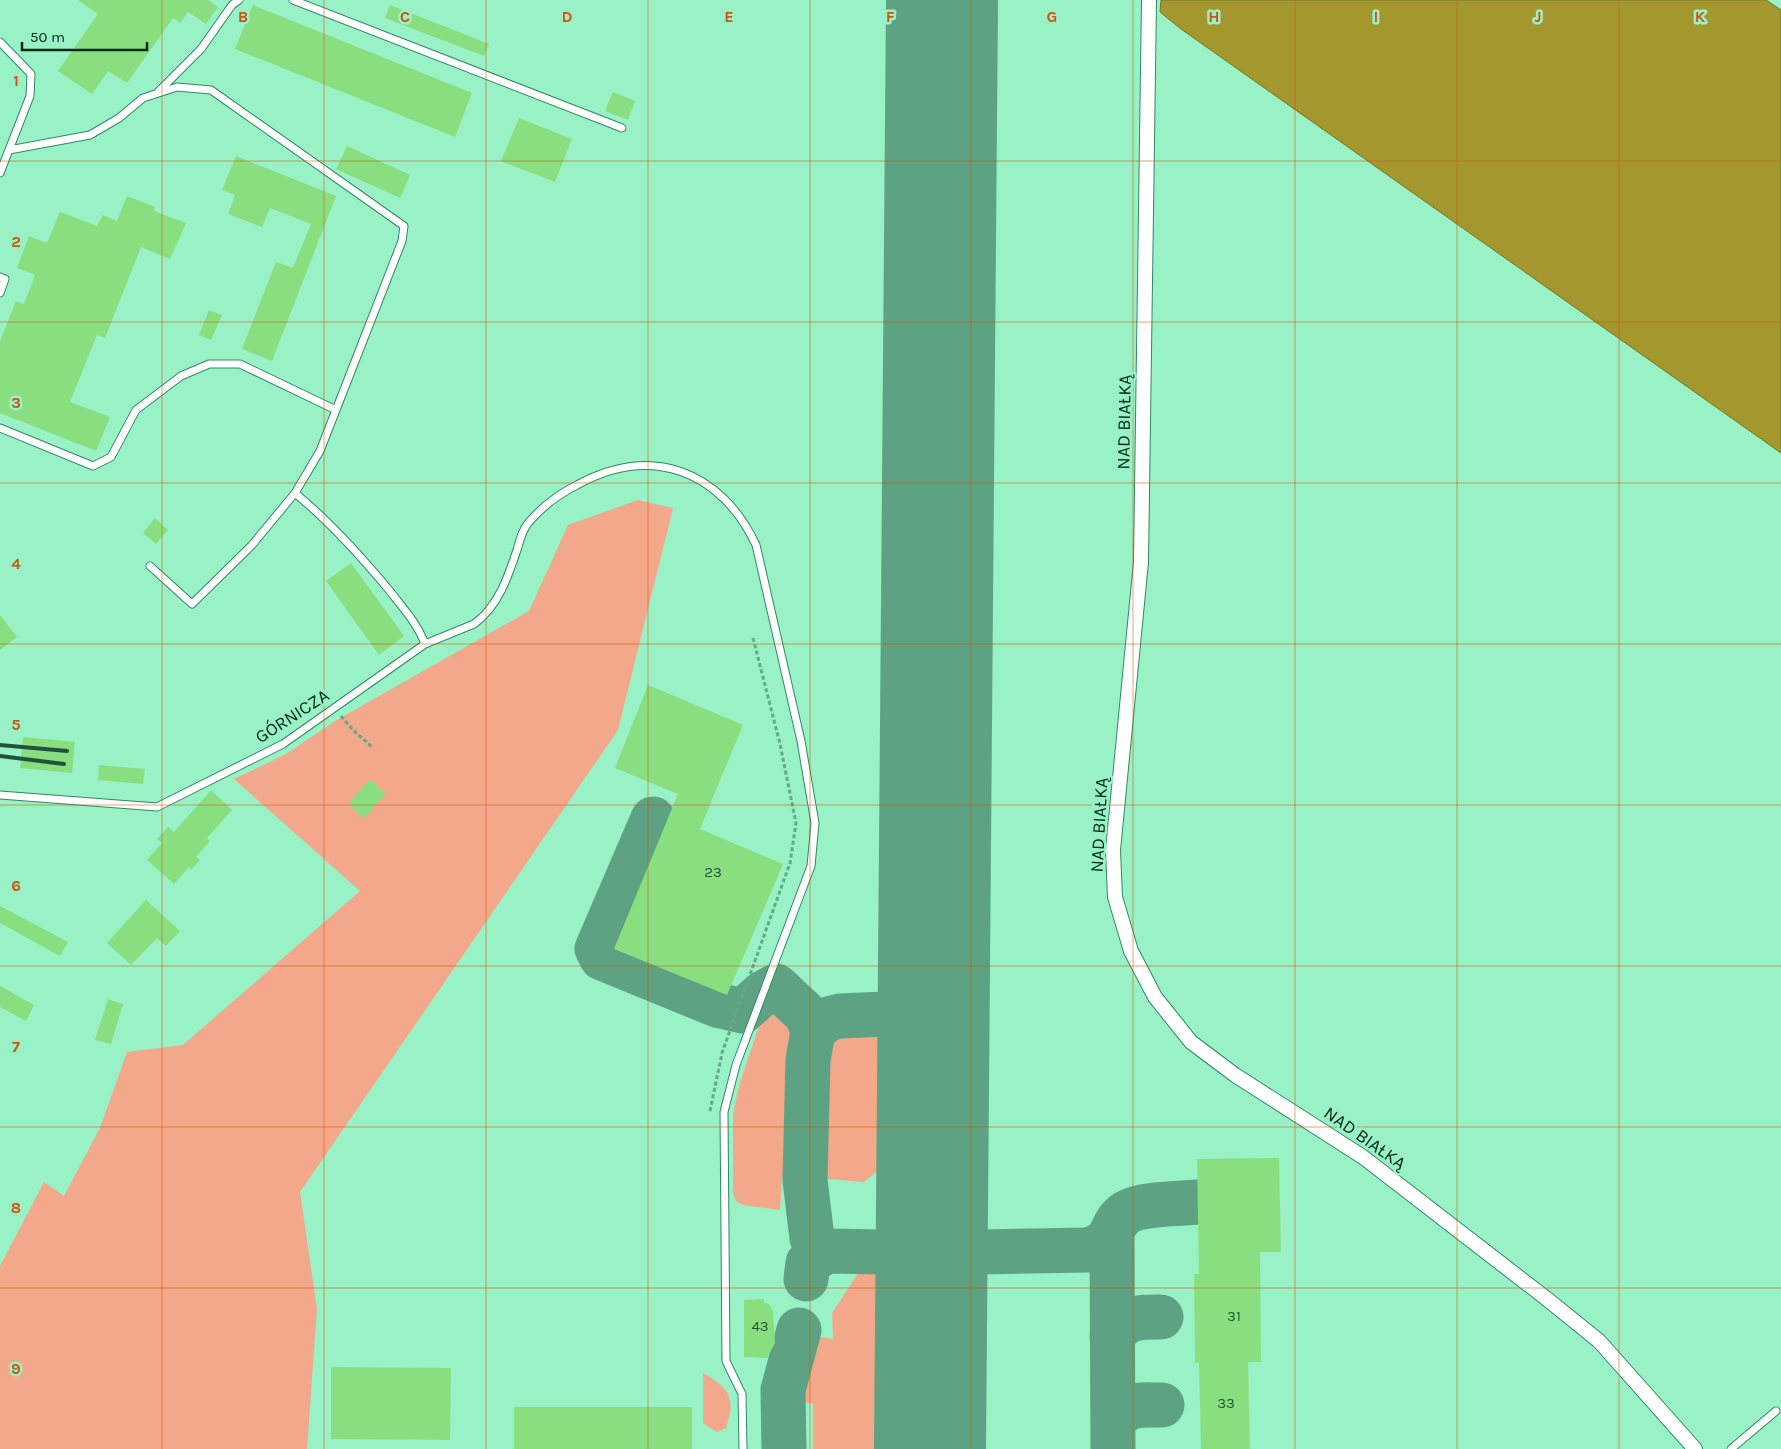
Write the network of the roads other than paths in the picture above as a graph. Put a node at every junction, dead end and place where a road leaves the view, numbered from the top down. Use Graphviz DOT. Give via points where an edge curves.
graph roads {
  1 [pos="239,0"];
  2 [pos="292,0"];
  3 [pos="1149,0"];
  4 [pos="0,42"];
  5 [pos="156,94"];
  6 [pos="622,128"];
  7 [pos="9,150"];
  8 [pos="0,173"];
  9 [pos="0,277"];
  10 [pos="0,293"];
  11 [pos="336,410"];
  12 [pos="0,428"];
  13 [pos="295,493"];
  14 [pos="150,566"];
  15 [pos="425,644"];
  16 [pos="0,795"];
  17 [pos="1776,1411"];
  18 [pos="743,1449"];
  19 [pos="1695,1449"];
  20 [pos="1731,1449"];
  1 -- 5 [label="lane" via="201,49"];
  2 -- 6 [label="lane"];
  3 -- 19 [label="street, NAD BIAŁKĄ" via="1141,562 1113,850 1115,898 1131,951 1155,997 1191,1042 1235,1075 1363,1157 1547,1299 1599,1342"];
  4 -- 7 [label="lane" via="31,74 30,96"];
  5 -- 7 [label="lane" via="142,98 120,118 90,134"];
  5 -- 11 [label="lane" via="177,87 211,90 404,226 402,241"];
  7 -- 8 [label="lane"];
  9 -- 10 [label="lane" via="5,280"];
  11 -- 12 [label="lane" via="240,364 209,364 181,376 136,410 111,457 93,466"];
  11 -- 13 [label="lane" via="320,451"];
  13 -- 14 [label="lane" via="252,545 192,604"];
  13 -- 15 [label="lane" via="337,529 365,561 418,627"];
  15 -- 16 [label="lane, GÓRNICZA" via="283,744 157,807"];
  15 -- 18 [label="lane, GÓRNICZA" via="474,624 488,613 498,597 528,523 567,490 606,470 640,465 679,471 694,477 727,500 756,545 802,741 816,823 811,866 736,1065 724,1112 726,1361 742,1394"];
  17 -- 20 [label="lane"];
}
